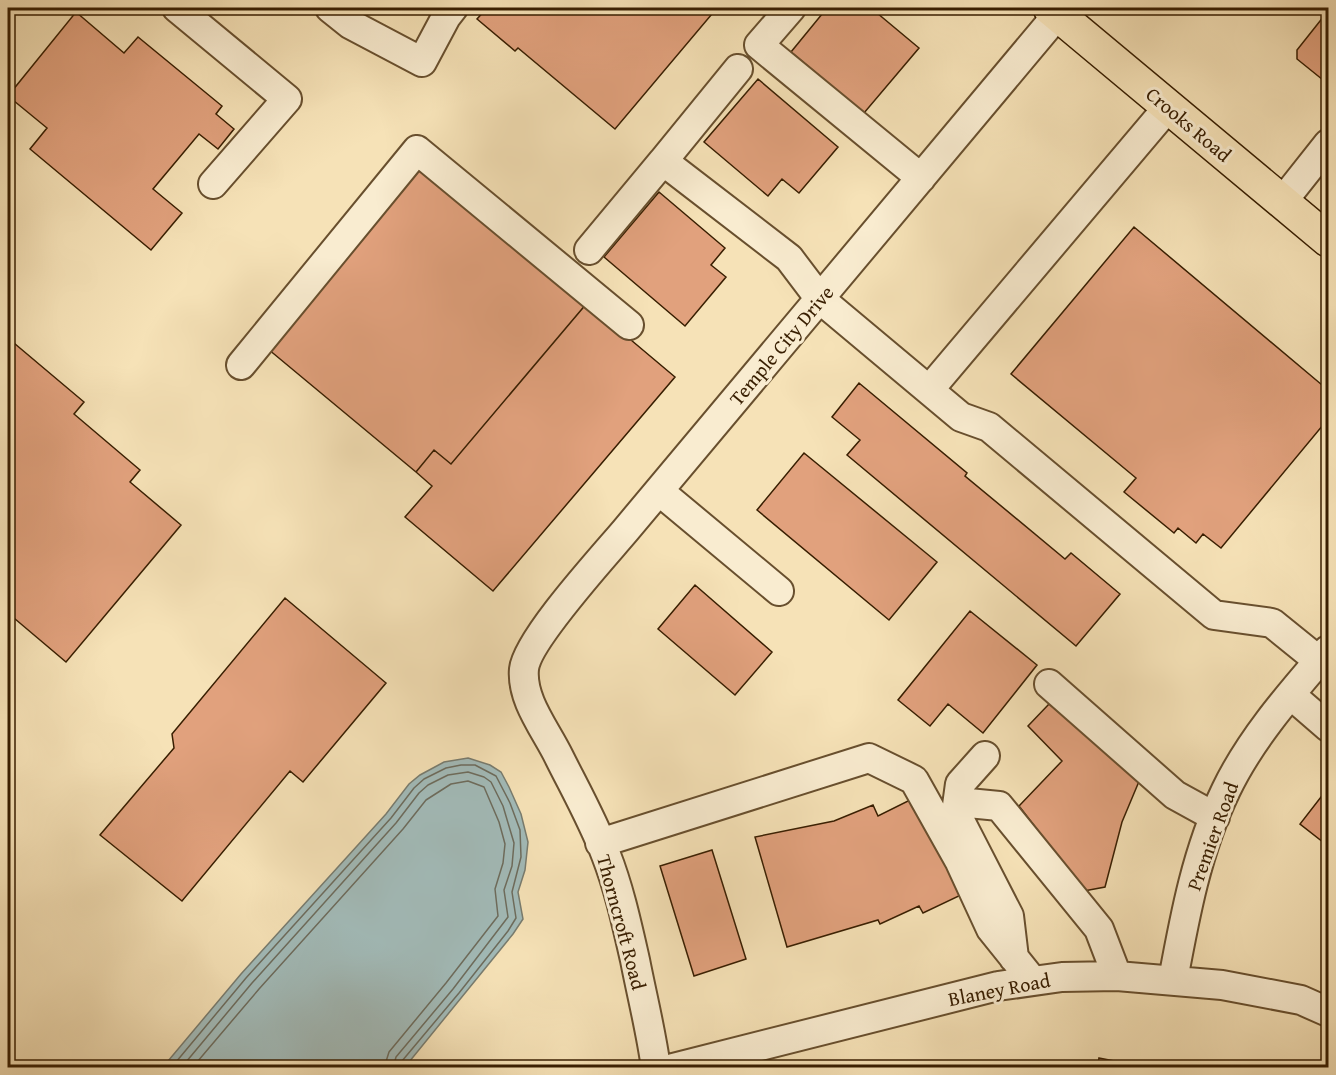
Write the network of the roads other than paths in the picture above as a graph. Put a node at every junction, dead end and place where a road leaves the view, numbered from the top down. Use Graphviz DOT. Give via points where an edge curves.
graph roads {
  1 [pos="177,8"];
  2 [pos="453,8"];
  3 [pos="791,8"];
  4 [pos="1057,10"];
  5 [pos="348,13"];
  6 [pos="738,69"];
  7 [pos="1169,106"];
  8 [pos="1329,144"];
  9 [pos="663,161"];
  10 [pos="921,178"];
  11 [pos="213,184"];
  12 [pos="1282,202"];
  13 [pos="1329,240"];
  14 [pos="589,250"];
  15 [pos="820,299"];
  16 [pos="629,325"];
  17 [pos="241,364"];
  18 [pos="929,390"];
  19 [pos="659,491"];
  20 [pos="779,591"];
  21 [pos="1324,655"];
  22 [pos="1049,684"];
  23 [pos="524,685"];
  24 [pos="1291,695"];
  25 [pos="1329,727"];
  26 [pos="985,756"];
  27 [pos="958,802"];
  28 [pos="1215,817"];
  29 [pos="600,843"];
  30 [pos="1014,958"];
  31 [pos="1117,976"];
  32 [pos="1032,980"];
  33 [pos="1173,980"];
  34 [pos="1329,1012"];
  35 [pos="656,1068"];
  36 [pos="673,1068"];
  1 -- 11 [label="street" via="287,99"];
  2 -- 5 [label="street" via="422,62"];
  3 -- 10 [label="street" via="759,45"];
  4 -- 7 [label="main road, Crooks Road"];
  4 -- 10 [label="street, Temple City Drive"];
  6 -- 9 [label="street"];
  7 -- 12 [label="main road, Crooks Road"];
  7 -- 18 [label="street"];
  8 -- 12 [label="street"];
  9 -- 14 [label="street"];
  9 -- 15 [label="street" via="789,258"];
  10 -- 15 [label="street, Temple City Drive"];
  12 -- 13 [label="main road, Crooks Road"];
  15 -- 18 [label="street"];
  15 -- 19 [label="street, Temple City Drive"];
  16 -- 17 [label="street" via="417,150"];
  18 -- 21 [label="street" via="961,417 989,427 1214,615 1272,623"];
  19 -- 20 [label="street"];
  19 -- 23 [label="street, Temple City Drive" via="539,637 528,653"];
  21 -- 24 [label="street, Premier Road"];
  22 -- 28 [label="street" via="1175,795"];
  23 -- 29 [label="street, Thorncroft Road"];
  24 -- 25 [label="street"];
  24 -- 28 [label="street, Premier Road" via="1237,770"];
  26 -- 27 [label="street" via="960,784"];
  27 -- 30 [label="street" via="956,813 1009,916"];
  27 -- 31 [label="street" via="999,806 1099,929"];
  28 -- 33 [label="street, Premier Road" via="1194,878"];
  29 -- 30 [label="street" via="869,758 914,780 960,862 991,929"];
  29 -- 35 [label="street, Thorncroft Road" via="627,925"];
  30 -- 32 [label="street"];
  31 -- 32 [label="street, Blaney Road"];
  31 -- 33 [label="street, Blaney Road"];
  32 -- 36 [label="street, Blaney Road"];
  33 -- 34 [label="street, Blaney Road" via="1301,1000"];
}
